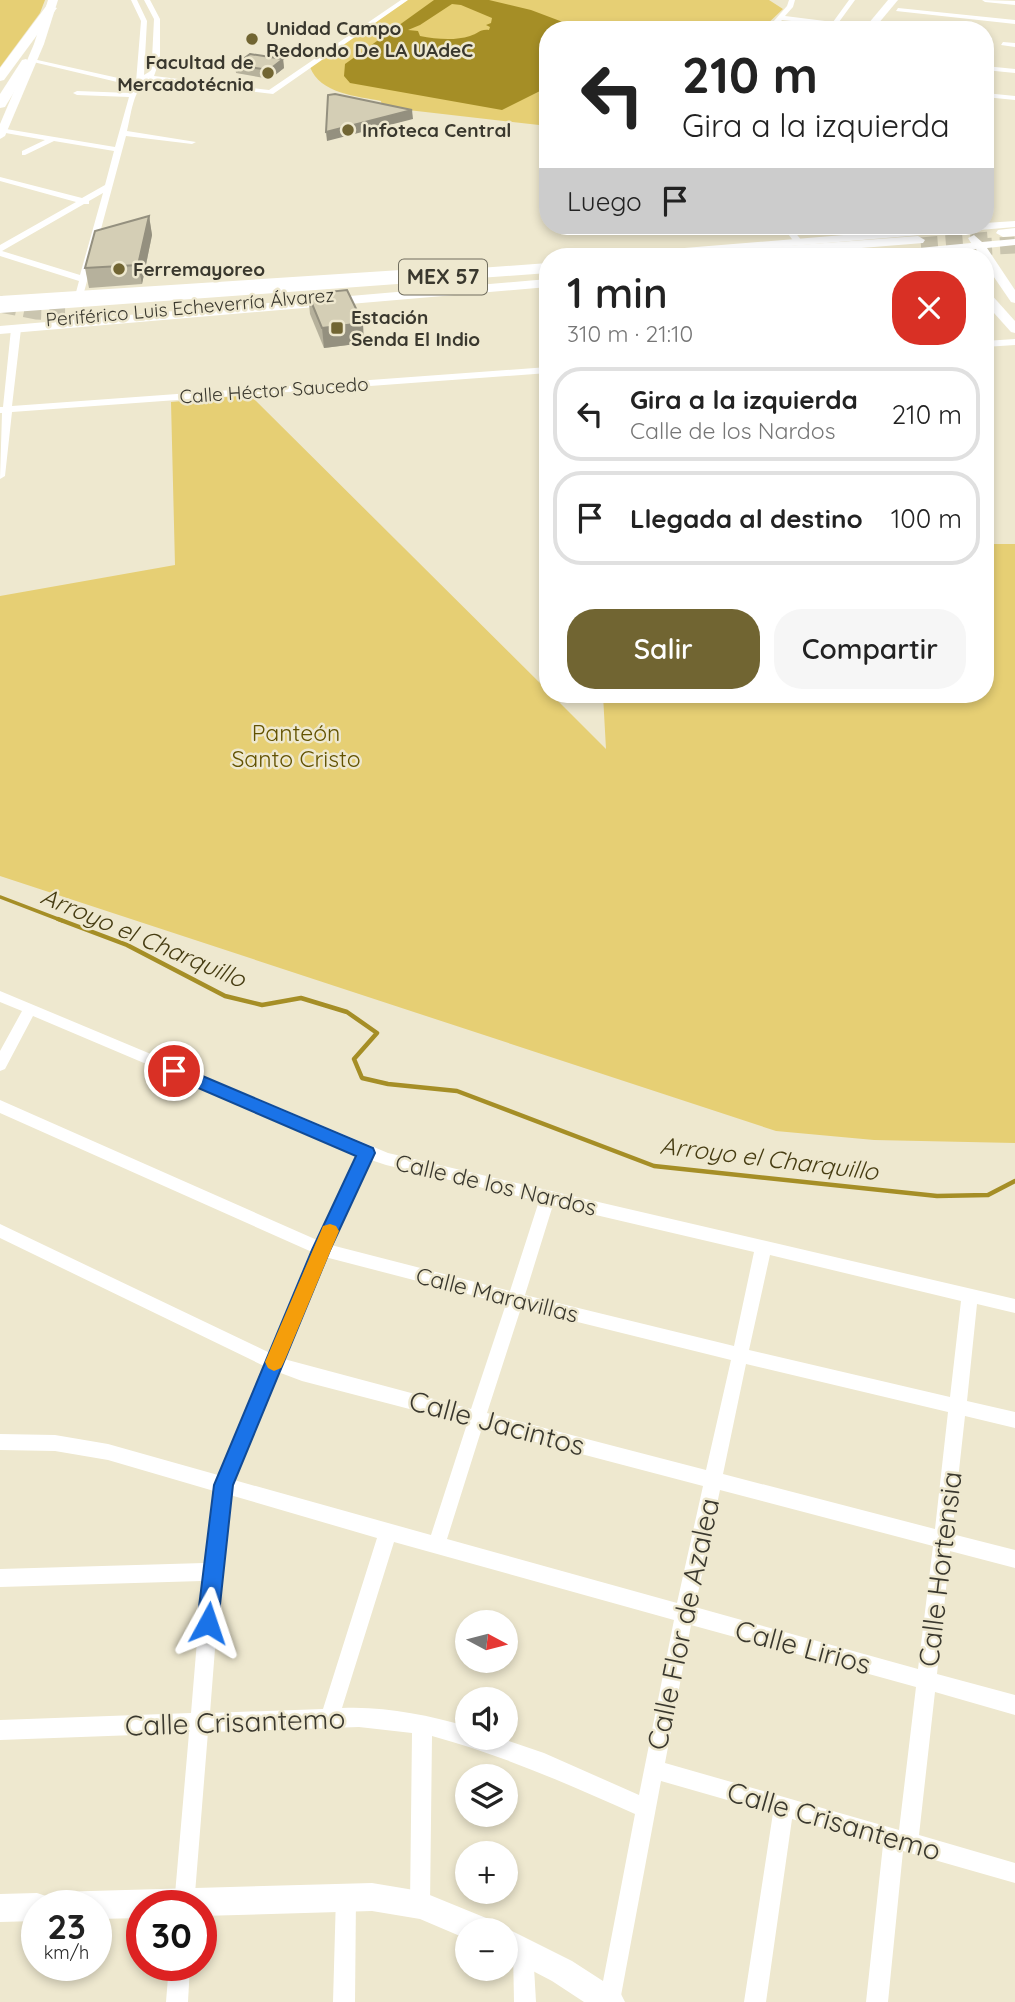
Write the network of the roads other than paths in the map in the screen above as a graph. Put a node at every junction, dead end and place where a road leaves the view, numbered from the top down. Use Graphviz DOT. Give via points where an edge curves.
graph roads {
  1 [pos="134,0"];
  2 [pos="148,0"];
  3 [pos="393,0"];
  4 [pos="405,0"];
  5 [pos="792,0"];
  6 [pos="852,0"];
  7 [pos="893,0"];
  8 [pos="906,0"];
  9 [pos="985,0"];
  10 [pos="1015,3"];
  11 [pos="52,4"];
  12 [pos="898,10"];
  13 [pos="156,15"];
  14 [pos="144,16"];
  15 [pos="783,16"];
  16 [pos="778,21"];
  17 [pos="811,21"];
  18 [pos="837,21"];
  19 [pos="874,21"];
  20 [pos="889,21"];
  21 [pos="1015,22"];
  22 [pos="38,44"];
  23 [pos="1003,44"];
  24 [pos="1015,45"];
  25 [pos="33,61"];
  26 [pos="994,69"];
  27 [pos="1015,71"];
  28 [pos="27,74"];
  29 [pos="97,76"];
  30 [pos="0,77"];
  31 [pos="143,77"];
  32 [pos="268,89"];
  33 [pos="133,95"];
  34 [pos="994,96"];
  35 [pos="1015,99"];
  36 [pos="0,103"];
  37 [pos="1,128"];
  38 [pos="123,133"];
  39 [pos="52,139"];
  40 [pos="192,142"];
  41 [pos="120,150"];
  42 [pos="25,153"];
  43 [pos="0,179"];
  44 [pos="109,186"];
  45 [pos="82,201"];
  46 [pos="104,207"];
  47 [pos="994,230"];
  48 [pos="793,235"];
  49 [pos="876,235"];
  50 [pos="972,235"];
  51 [pos="990,235"];
  52 [pos="873,236"];
  53 [pos="798,241"];
  54 [pos="920,241"];
  55 [pos="1010,242"];
  56 [pos="979,245"];
  57 [pos="721,248"];
  58 [pos="821,248"];
  59 [pos="902,248"];
  60 [pos="943,248"];
  61 [pos="969,248"];
  62 [pos="981,248"];
  63 [pos="0,251"];
  64 [pos="994,268"];
  65 [pos="539,269"];
  66 [pos="486,274"];
  67 [pos="83,279"];
  68 [pos="539,282"];
  69 [pos="539,282"];
  70 [pos="0,292"];
  71 [pos="1012,295"];
  72 [pos="0,300"];
  73 [pos="70,304"];
  74 [pos="994,305"];
  75 [pos="201,306"];
  76 [pos="3,321"];
  77 [pos="1015,329"];
  78 [pos="1015,342"];
  79 [pos="994,343"];
  80 [pos="539,371"];
  81 [pos="4,410"];
  82 [pos="0,476"];
  83 [pos="0,996"];
  84 [pos="30,1009"];
  85 [pos="0,1065"];
  86 [pos="0,1106"];
  87 [pos="367,1153"];
  88 [pos="548,1197"];
  89 [pos="0,1231"];
  90 [pos="763,1248"];
  91 [pos="321,1250"];
  92 [pos="970,1296"];
  93 [pos="516,1300"];
  94 [pos="1015,1307"];
  95 [pos="740,1355"];
  96 [pos="274,1363"];
  97 [pos="958,1407"];
  98 [pos="477,1417"];
  99 [pos="1015,1420"];
  100 [pos="0,1442"];
  101 [pos="713,1480"];
  102 [pos="223,1485"];
  103 [pos="388,1532"];
  104 [pos="944,1540"];
  105 [pos="436,1546"];
  106 [pos="1015,1559"];
  107 [pos="212,1572"];
  108 [pos="0,1578"];
  109 [pos="684,1614"];
  110 [pos="927,1681"];
  111 [pos="1015,1705"];
  112 [pos="330,1717"];
  113 [pos="198,1724"];
  114 [pos="422,1724"];
  115 [pos="0,1730"];
  116 [pos="455,1733"];
  117 [pos="507,1750"];
  118 [pos="653,1769"];
  119 [pos="784,1806"];
  120 [pos="645,1808"];
  121 [pos="901,1840"];
  122 [pos="1015,1873"];
  123 [pos="185,1890"];
  124 [pos="346,1896"];
  125 [pos="217,1902"];
  126 [pos="420,1905"];
  127 [pos="21,1907"];
  128 [pos="0,1908"];
  129 [pos="455,1919"];
  130 [pos="518,1948"];
  131 [pos="518,1968"];
  132 [pos="179,1981"];
  133 [pos="610,2001"];
  134 [pos="177,2002"];
  135 [pos="344,2002"];
  136 [pos="524,2002"];
  137 [pos="755,2002"];
  138 [pos="877,2002"];
  1 -- 14 [label="street"];
  2 -- 13 [label="street"];
  3 -- 32 [label="street"];
  4 -- 32 [label="street"];
  5 -- 15 [label="street"];
  6 -- 18 [label="street"];
  7 -- 19 [label="street"];
  8 -- 12 [label="street"];
  9 -- 10 [label="street"];
  11 -- 22 [label="main road"];
  11 -- 30 [label="highway"];
  12 -- 20 [label="street"];
  12 -- 21 [label="street"];
  13 -- 14 [label="street"];
  13 -- 31 [label="street" via="156,59"];
  14 -- 31 [label="street"];
  15 -- 16 [label="street"];
  15 -- 17 [label="street"];
  22 -- 25 [label="street"];
  22 -- 36 [label="highway"];
  23 -- 24 [label="street"];
  25 -- 28 [label="street"];
  25 -- 29 [label="street"];
  26 -- 27 [label="street"];
  28 -- 37 [label="highway"];
  29 -- 31 [label="street"];
  29 -- 33 [label="street" via="77,93"];
  31 -- 32 [label="street"];
  31 -- 33 [label="street"];
  33 -- 38 [label="street"];
  34 -- 35 [label="street"];
  37 -- 39 [label="street"];
  38 -- 40 [label="street"];
  38 -- 41 [label="street"];
  39 -- 41 [label="street"];
  39 -- 42 [label="street"];
  41 -- 44 [label="street"];
  43 -- 45 [label="street"];
  44 -- 45 [label="street"];
  44 -- 46 [label="street"];
  45 -- 46 [label="street"];
  45 -- 63 [label="street"];
  46 -- 67 [label="street"];
  47 -- 55 [label="street"];
  48 -- 53 [label="street"];
  49 -- 52 [label="street"];
  50 -- 56 [label="street"];
  51 -- 55 [label="street"];
  52 -- 53 [label="street"];
  52 -- 54 [label="street"];
  53 -- 57 [label="street"];
  54 -- 58 [label="highway"];
  54 -- 59 [label="highway"];
  54 -- 60 [label="street"];
  55 -- 56 [label="street"];
  55 -- 71 [label="street"];
  56 -- 61 [label="street"];
  56 -- 62 [label="street"];
  63 -- 67 [label="street"];
  64 -- 71 [label="street"];
  65 -- 66 [label="highway, Periférico Luis Echeverría Álvarez / MEX 57"];
  66 -- 73 [label="highway, Periférico Luis Echeverría Álvarez / MEX 57"];
  66 -- 73 [label="street" via="404,274"];
  67 -- 73 [label="street"];
  68 -- 75 [label="highway, Periférico Luis Echeverría Álvarez / MEX 57"];
  69 -- 76 [label="street"];
  70 -- 73 [label="highway"];
  72 -- 73 [label="street"];
  73 -- 75 [label="highway"];
  73 -- 76 [label="highway, Periférico Luis Echeverría Álvarez / MEX 57" via="23,306"];
  74 -- 77 [label="street"];
  75 -- 76 [label="highway, Periférico Luis Echeverría Álvarez / MEX 57"];
  76 -- 81 [label="street"];
  78 -- 79 [label="street"];
  80 -- 81 [label="street, Calle Héctor Saucedo"];
  81 -- 82 [label="street"];
  83 -- 84 [label="street, Calle de los Nardos"];
  84 -- 85 [label="street"];
  84 -- 87 [label="street, Calle de los Nardos"];
  86 -- 91 [label="street, Calle Maravillas"];
  87 -- 88 [label="street, Calle de los Nardos"];
  87 -- 91 [label="street"];
  88 -- 90 [label="street, Calle de los Nardos"];
  88 -- 93 [label="street"];
  89 -- 96 [label="street, Calle Jacintos"];
  90 -- 92 [label="street, Calle de los Nardos"];
  90 -- 95 [label="street, Calle Flor de Azalea"];
  91 -- 93 [label="street, Calle Maravillas"];
  91 -- 96 [label="street"];
  92 -- 94 [label="street, Calle de los Nardos"];
  92 -- 97 [label="street, Calle Hortensia"];
  93 -- 95 [label="street, Calle Maravillas"];
  93 -- 98 [label="street"];
  95 -- 97 [label="street, Calle Maravillas"];
  95 -- 101 [label="street, Calle Flor de Azalea"];
  96 -- 98 [label="street, Calle Jacintos"];
  96 -- 102 [label="street"];
  97 -- 99 [label="street, Calle Maravillas"];
  97 -- 104 [label="street, Calle Hortensia"];
  98 -- 101 [label="street, Calle Jacintos"];
  98 -- 105 [label="street"];
  100 -- 102 [label="street, Calle Lirios" via="55,1443 108,1452"];
  101 -- 104 [label="street, Calle Jacintos"];
  101 -- 109 [label="street, Calle Flor de Azalea"];
  102 -- 103 [label="street, Calle Lirios"];
  102 -- 107 [label="street"];
  103 -- 105 [label="street, Calle Lirios"];
  103 -- 112 [label="street"];
  104 -- 106 [label="street, Calle Jacintos"];
  104 -- 110 [label="street, Calle Hortensia"];
  105 -- 109 [label="street, Calle Lirios"];
  107 -- 108 [label="street"];
  107 -- 113 [label="street"];
  109 -- 110 [label="street, Calle Lirios"];
  109 -- 118 [label="street, Calle Flor de Azalea"];
  110 -- 111 [label="street, Calle Lirios"];
  110 -- 121 [label="street, Calle Hortensia"];
  112 -- 113 [label="street, Calle Crisantemo"];
  112 -- 114 [label="street, Calle Crisantemo"];
  113 -- 115 [label="street, Calle Crisantemo"];
  113 -- 123 [label="street"];
  114 -- 116 [label="street, Calle Crisantemo"];
  114 -- 126 [label="street"];
  117 -- 120 [label="street"];
  118 -- 119 [label="street, Calle Crisantemo"];
  118 -- 120 [label="street, Calle Flor de Azalea"];
  119 -- 121 [label="street, Calle Crisantemo"];
  119 -- 137 [label="street"];
  120 -- 133 [label="street, Calle Flor de Azalea"];
  121 -- 122 [label="street, Calle Crisantemo"];
  121 -- 138 [label="street, Calle Hortensia"];
  124 -- 125 [label="street"];
  124 -- 126 [label="street"];
  124 -- 135 [label="street"];
  126 -- 129 [label="street"];
  127 -- 128 [label="street"];
  130 -- 133 [label="street"];
  131 -- 136 [label="street"];
  132 -- 134 [label="street"];
}
